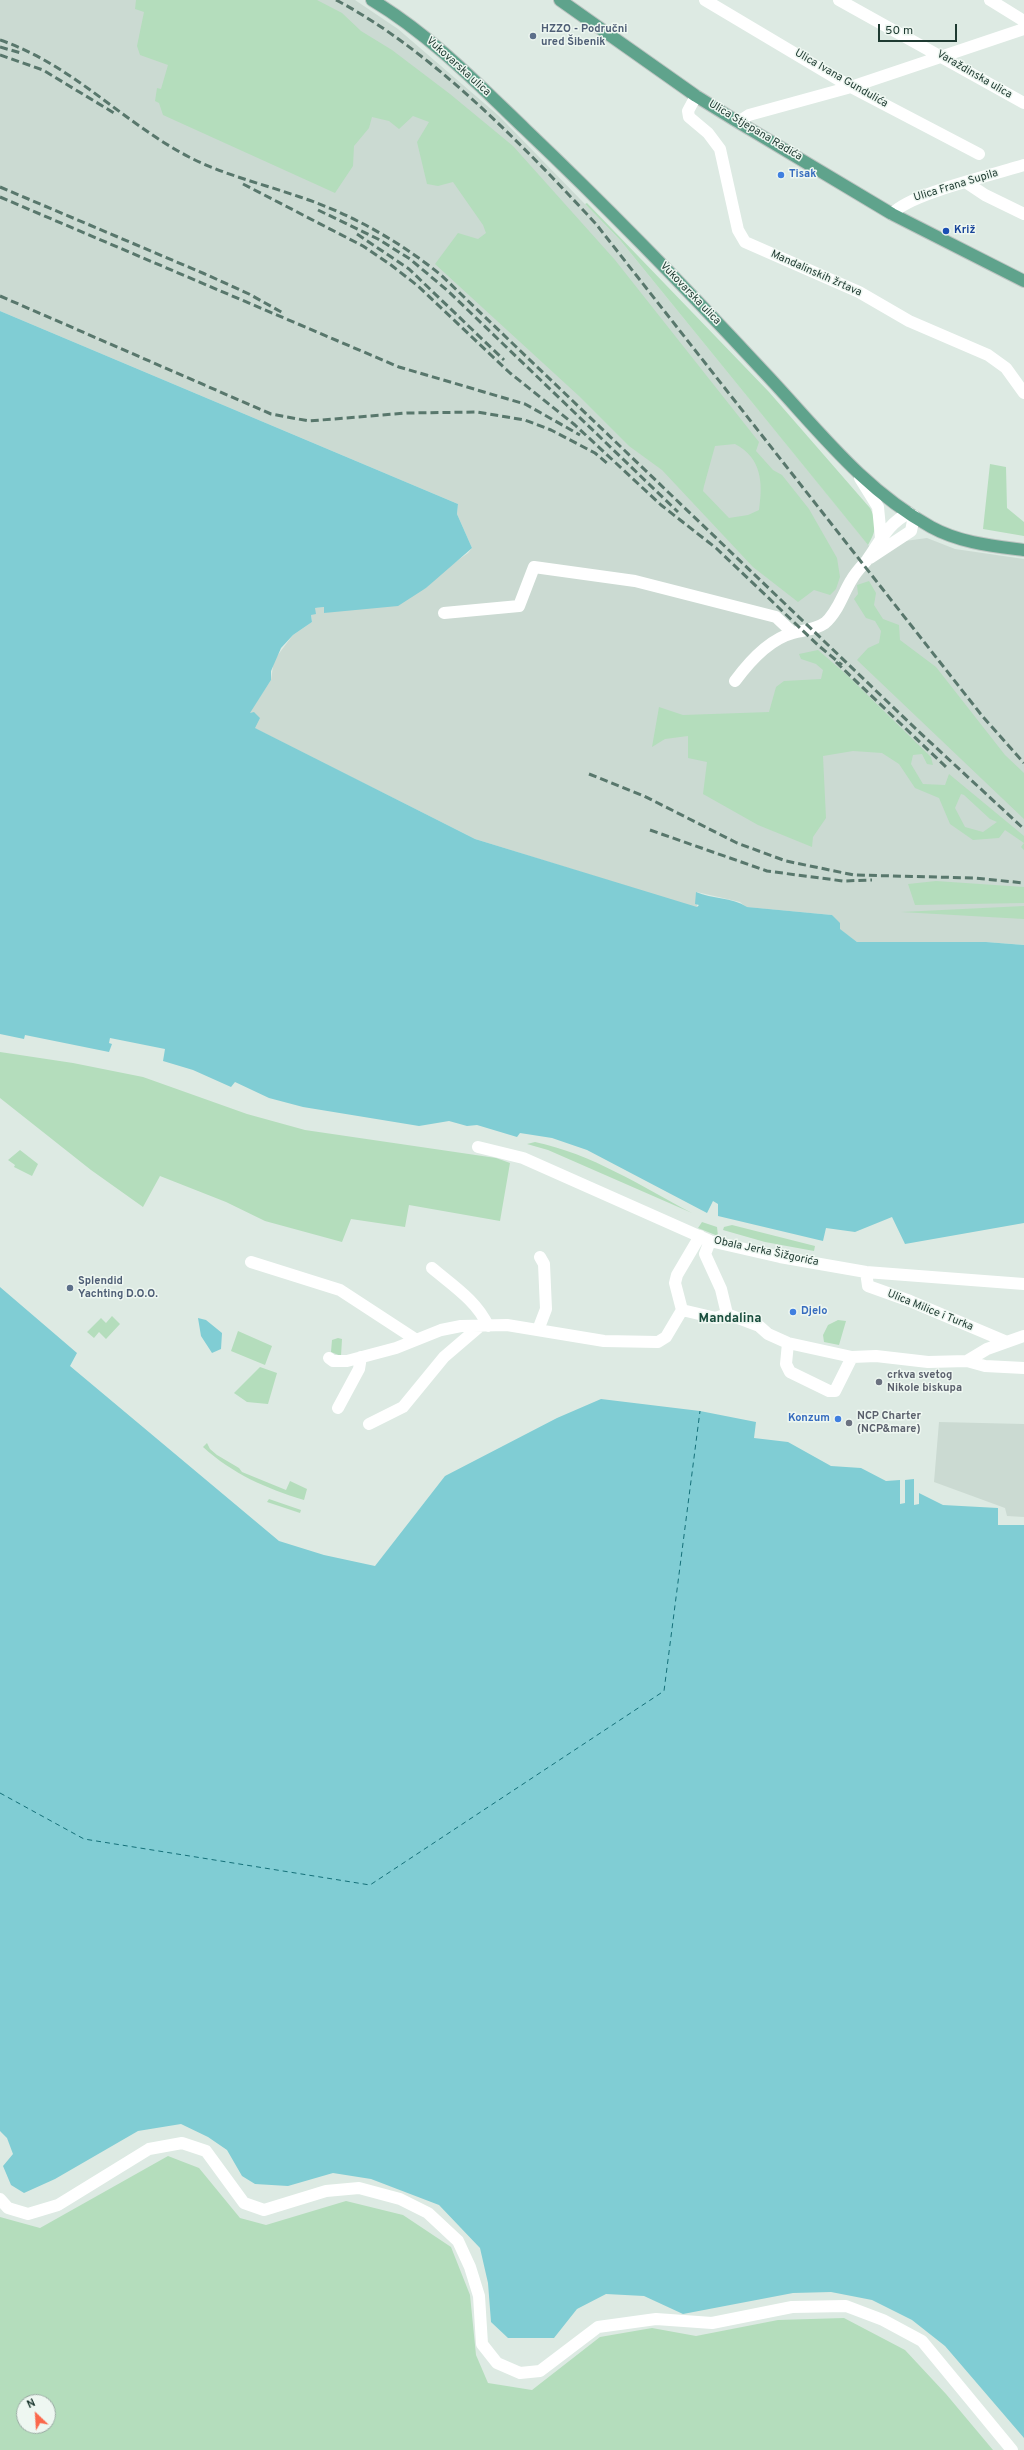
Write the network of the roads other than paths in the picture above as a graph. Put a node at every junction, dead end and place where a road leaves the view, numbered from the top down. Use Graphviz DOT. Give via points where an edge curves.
graph roads {
  1 [pos="372,0"];
  2 [pos="560,0"];
  3 [pos="705,0"];
  4 [pos="839,0"];
  5 [pos="990,0"];
  6 [pos="1024,22"];
  7 [pos="1024,29"];
  8 [pos="944,57"];
  9 [pos="851,87"];
  10 [pos="696,96"];
  11 [pos="1024,103"];
  12 [pos="738,122"];
  13 [pos="979,154"];
  14 [pos="1024,165"];
  15 [pos="967,182"];
  16 [pos="892,214"];
  17 [pos="1024,214"];
  18 [pos="1024,281"];
  19 [pos="1024,393"];
  20 [pos="858,475"];
  21 [pos="912,514"];
  22 [pos="881,538"];
  23 [pos="1024,550"];
  24 [pos="867,560"];
  25 [pos="444,613"];
  26 [pos="793,633"];
  27 [pos="735,681"];
  28 [pos="478,1147"];
  29 [pos="705,1238"];
  30 [pos="540,1257"];
  31 [pos="251,1262"];
  32 [pos="432,1268"];
  33 [pos="866,1272"];
  34 [pos="1024,1284"];
  35 [pos="682,1310"];
  36 [pos="727,1314"];
  37 [pos="484,1326"];
  38 [pos="538,1330"];
  39 [pos="1024,1336"];
  40 [pos="415,1339"];
  41 [pos="1007,1342"];
  42 [pos="788,1343"];
  43 [pos="361,1357"];
  44 [pos="852,1357"];
  45 [pos="329,1358"];
  46 [pos="967,1361"];
  47 [pos="1024,1368"];
  48 [pos="338,1408"];
  49 [pos="369,1424"];
  50 [pos="0,2199"];
  51 [pos="1012,2450"];
  1 -- 20 [label="main road, Vukovarska ulica" via="410,25 439,50 593,194 754,360"];
  2 -- 10 [label="main road, Ulica Stjepana Radića"];
  3 -- 9 [label="street, Ulica Ivana Gundulića"];
  4 -- 8 [label="street, Varaždinska ulica"];
  5 -- 6 [label="street"];
  7 -- 8 [label="street"];
  8 -- 9 [label="street"];
  8 -- 11 [label="street, Varaždinska ulica"];
  9 -- 12 [label="street" via="756,113"];
  9 -- 13 [label="street, Ulica Ivana Gundulića"];
  10 -- 12 [label="main road, Ulica Stjepana Radića"];
  10 -- 19 [label="street, Mandalinskih žrtava" via="688,111 689,117 708,133 720,149 738,230 745,242 859,292 909,321 988,355 1006,368"];
  12 -- 16 [label="main road, Ulica Stjepana Radića"];
  14 -- 15 [label="street, Ulica Frana Supila"];
  15 -- 16 [label="street, Ulica Frana Supila" via="898,206"];
  15 -- 17 [label="street" via="985,195"];
  16 -- 18 [label="main road, Ulica Stjepana Radića"];
  20 -- 21 [label="main road, Vukovarska ulica"];
  20 -- 22 [label="street" via="878,507"];
  21 -- 22 [label="street" via="892,524"];
  21 -- 23 [label="main road, Vukovarska ulica" via="932,528 962,539 995,547"];
  21 -- 24 [label="street" via="911,531"];
  22 -- 24 [label="street"];
  24 -- 26 [label="street" via="852,577 835,611 824,623 804,632"];
  25 -- 26 [label="street" via="519,606 534,567 634,581 776,617"];
  26 -- 27 [label="street" via="750,662"];
  28 -- 29 [label="street, Obala Jerka Šižgorića" via="523,1158"];
  29 -- 33 [label="street, Obala Jerka Šižgorića" via="780,1257"];
  29 -- 35 [label="street" via="677,1275 676,1283"];
  29 -- 36 [label="street" via="705,1254 721,1289"];
  30 -- 38 [label="street" via="544,1264 546,1309"];
  31 -- 40 [label="street" via="340,1290"];
  32 -- 37 [label="street" via="482,1314"];
  33 -- 34 [label="street, Obala Jerka Šižgorića"];
  33 -- 41 [label="street, Ulica Milice i Turka" via="868,1286"];
  35 -- 36 [label="street" via="716,1318"];
  35 -- 38 [label="street" via="666,1337 658,1342 604,1341"];
  36 -- 42 [label="street" via="759,1326 768,1334"];
  37 -- 38 [label="street" via="507,1325"];
  37 -- 40 [label="street" via="461,1326"];
  37 -- 49 [label="street" via="444,1357 403,1407"];
  39 -- 41 [label="street"];
  40 -- 43 [label="street" via="396,1348"];
  41 -- 46 [label="street" via="988,1348"];
  42 -- 44 [label="street"];
  42 -- 44 [label="street" via="786,1364 790,1372 829,1390 836,1391"];
  43 -- 45 [label="street" via="347,1361 333,1361"];
  43 -- 48 [label="street" via="359,1369"];
  44 -- 46 [label="street" via="876,1356 928,1362"];
  46 -- 47 [label="street" via="985,1366"];
  50 -- 51 [label="street" via="8,2208 28,2214 58,2205 149,2149 182,2143 206,2152 244,2203 264,2210 326,2191 359,2188 400,2199 428,2213 458,2241 479,2296 482,2344 497,2363 520,2373 540,2371 598,2327 656,2319 712,2323 792,2307 846,2306 883,2320 922,2341"];
}
